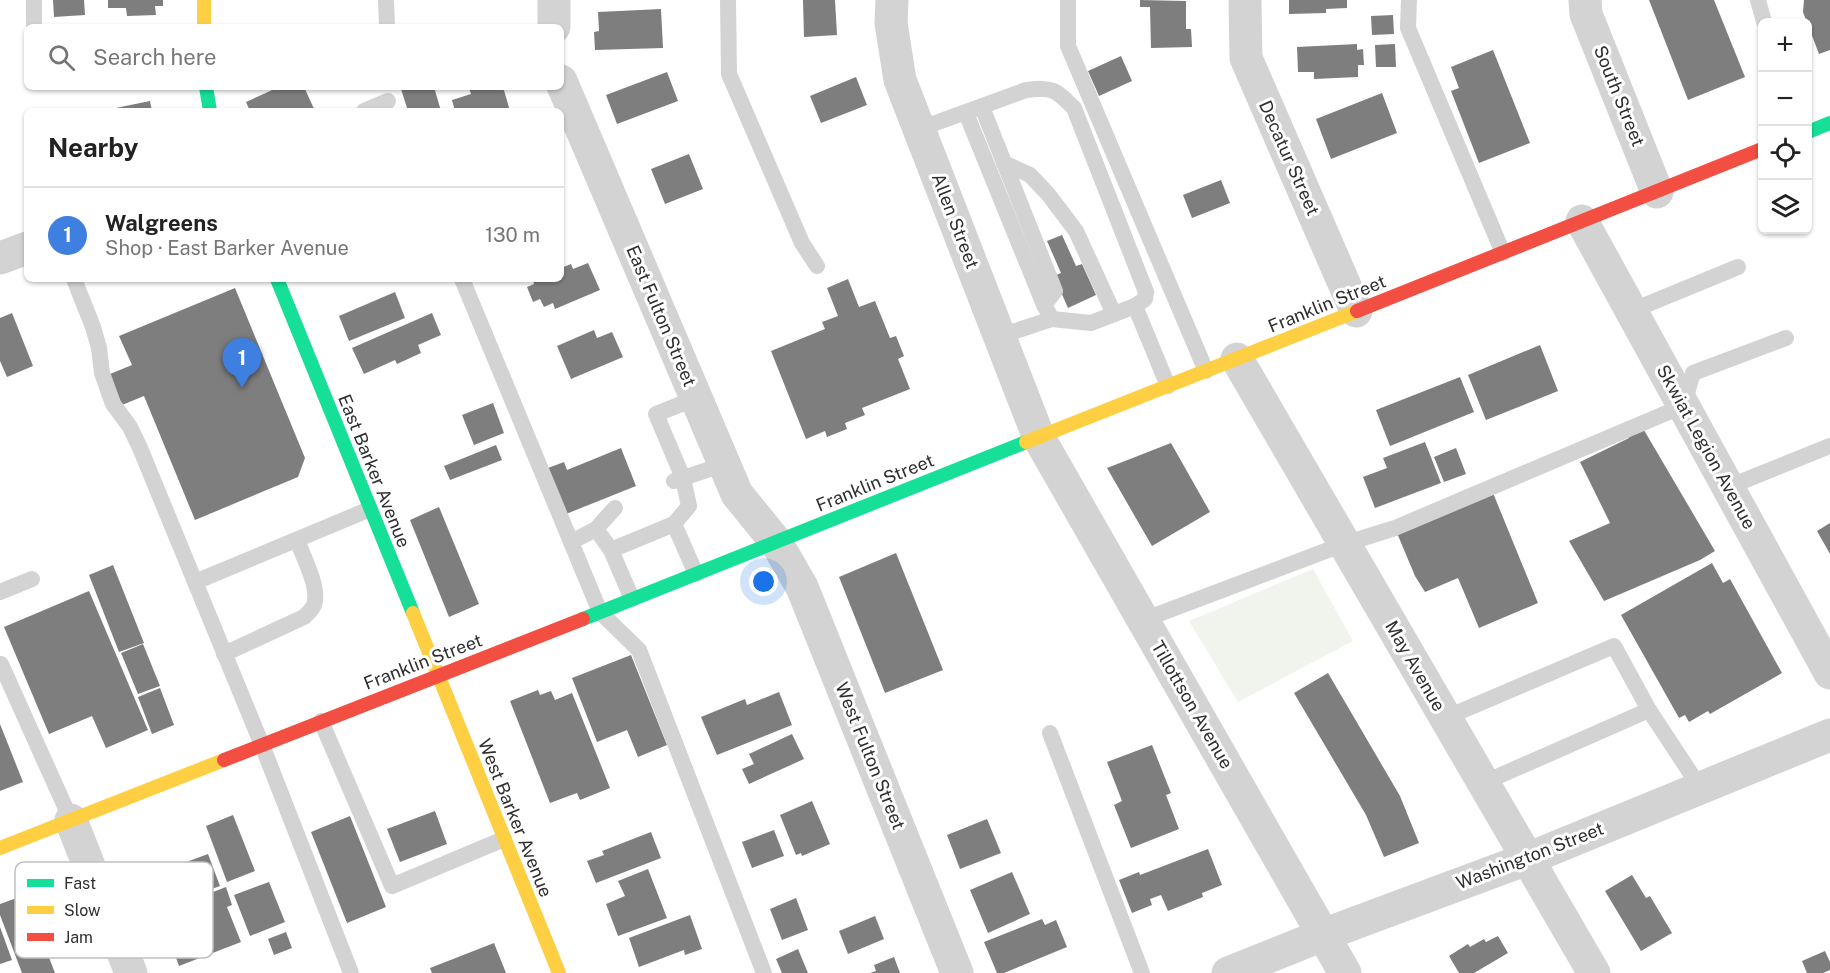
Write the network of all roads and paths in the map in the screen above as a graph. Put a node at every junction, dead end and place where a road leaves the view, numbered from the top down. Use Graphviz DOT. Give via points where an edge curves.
graph roads {
  1 [pos="34,0"];
  2 [pos="204,0"];
  3 [pos="386,0"];
  4 [pos="554,0"];
  5 [pos="728,0"];
  6 [pos="892,0"];
  7 [pos="1068,0"];
  8 [pos="1245,0"];
  9 [pos="1409,0"];
  10 [pos="1585,0"];
  11 [pos="1758,0"];
  12 [pos="1763,18"];
  13 [pos="34,24"];
  14 [pos="204,24"];
  15 [pos="387,24"];
  16 [pos="554,24"];
  17 [pos="564,88"];
  18 [pos="206,90"];
  19 [pos="390,100"];
  20 [pos="210,108"];
  21 [pos="371,108"];
  22 [pos="974,110"];
  23 [pos="919,129"];
  24 [pos="1758,152"];
  25 [pos="1005,163"];
  26 [pos="1657,192"];
  27 [pos="1582,221"];
  28 [pos="24,249"];
  29 [pos="1503,253"];
  30 [pos="0,258"];
  31 [pos="817,266"];
  32 [pos="1738,267"];
  33 [pos="75,282"];
  34 [pos="278,282"];
  35 [pos="463,282"];
  36 [pos="1136,306"];
  37 [pos="1356,311"];
  38 [pos="1631,311"];
  39 [pos="1048,312"];
  40 [pos="1114,314"];
  41 [pos="1000,336"];
  42 [pos="1786,338"];
  43 [pos="1237,359"];
  44 [pos="1206,371"];
  45 [pos="1168,386"];
  46 [pos="697,398"];
  47 [pos="1683,406"];
  48 [pos="1039,438"];
  49 [pos="1830,446"];
  50 [pos="725,464"];
  51 [pos="678,480"];
  52 [pos="1728,487"];
  53 [pos="615,508"];
  54 [pos="370,509"];
  55 [pos="674,524"];
  56 [pos="596,529"];
  57 [pos="297,540"];
  58 [pos="571,542"];
  59 [pos="776,542"];
  60 [pos="1344,544"];
  61 [pos="611,550"];
  62 [pos="696,574"];
  63 [pos="32,579"];
  64 [pos="195,582"];
  65 [pos="0,592"];
  66 [pos="632,599"];
  67 [pos="600,612"];
  68 [pos="1143,620"];
  69 [pos="224,654"];
  70 [pos="1,664"];
  71 [pos="1830,673"];
  72 [pos="437,676"];
  73 [pos="1649,710"];
  74 [pos="1445,718"];
  75 [pos="321,721"];
  76 [pos="1050,734"];
  77 [pos="1830,735"];
  78 [pos="262,745"];
  79 [pos="1483,783"];
  80 [pos="1701,789"];
  81 [pos="71,820"];
  82 [pos="504,839"];
  83 [pos="0,848"];
  84 [pos="1527,859"];
  85 [pos="87,862"];
  86 [pos="1323,935"];
  87 [pos="125,958"];
  88 [pos="131,973"];
  89 [pos="351,973"];
  90 [pos="559,973"];
  91 [pos="764,973"];
  92 [pos="957,973"];
  93 [pos="1142,973"];
  94 [pos="1228,973"];
  95 [pos="1345,973"];
  96 [pos="1594,973"];
  1 -- 13 [label="lane"];
  2 -- 14 [label="main road"];
  3 -- 15 [label="lane"];
  4 -- 16 [label="street"];
  5 -- 31 [label="lane" via="729,74 802,243"];
  6 -- 23 [label="street, Allen Street" via="891,24 900,80"];
  7 -- 44 [label="lane" via="1068,46"];
  8 -- 37 [label="street, Decatur Street" via="1246,58"];
  9 -- 29 [label="lane" via="1408,28"];
  10 -- 26 [label="street, South Street" via="1586,14"];
  11 -- 12 [label="lane"];
  17 -- 46 [label="street, East Fulton Street"];
  18 -- 20 [label="main road"];
  19 -- 21 [label="lane"];
  22 -- 23 [label="lane"];
  22 -- 25 [label="lane"];
  22 -- 36 [label="lane" via="1026,90 1043,88 1056,91 1074,108 1146,292 1145,299"];
  22 -- 39 [label="lane"];
  23 -- 41 [label="street, Allen Street"];
  24 -- 26 [label="main road, Franklin Street"];
  25 -- 39 [label="lane" via="1055,291"];
  25 -- 40 [label="lane" via="1030,176 1076,231"];
  26 -- 27 [label="main road, Franklin Street"];
  27 -- 29 [label="main road, Franklin Street"];
  27 -- 38 [label="street, Skwiat Legion Avenue"];
  28 -- 30 [label="street"];
  29 -- 37 [label="main road, Franklin Street"];
  32 -- 38 [label="lane"];
  33 -- 64 [label="lane" via="93,327 113,404 140,448"];
  34 -- 54 [label="main road, East Barker Avenue"];
  35 -- 58 [label="lane"];
  36 -- 40 [label="lane"];
  36 -- 45 [label="lane"];
  37 -- 43 [label="main road, Franklin Street"];
  38 -- 47 [label="street, Skwiat Legion Avenue"];
  39 -- 40 [label="lane" via="1090,323"];
  39 -- 41 [label="lane"];
  41 -- 48 [label="street, Allen Street"];
  42 -- 47 [label="lane" via="1693,373"];
  43 -- 44 [label="main road, Franklin Street"];
  43 -- 60 [label="street, May Avenue"];
  44 -- 45 [label="main road, Franklin Street"];
  45 -- 48 [label="main road, Franklin Street"];
  46 -- 50 [label="street, East Fulton Street"];
  46 -- 51 [label="lane" via="656,414"];
  47 -- 52 [label="street, Skwiat Legion Avenue"];
  47 -- 60 [label="lane" via="1395,528"];
  48 -- 59 [label="main road, Franklin Street"];
  48 -- 68 [label="street, Tillottson Avenue"];
  49 -- 52 [label="lane"];
  50 -- 51 [label="lane"];
  50 -- 59 [label="street, East Fulton Street" via="737,494"];
  51 -- 55 [label="lane" via="689,506"];
  52 -- 71 [label="street, Skwiat Legion Avenue"];
  53 -- 56 [label="lane"];
  54 -- 57 [label="lane"];
  54 -- 72 [label="main road, East Barker Avenue"];
  55 -- 61 [label="lane"];
  55 -- 62 [label="lane"];
  56 -- 58 [label="lane"];
  56 -- 61 [label="lane"];
  57 -- 64 [label="lane"];
  57 -- 69 [label="lane" via="315,588 312,610"];
  58 -- 67 [label="lane"];
  59 -- 62 [label="main road, Franklin Street"];
  59 -- 92 [label="street, West Fulton Street" via="802,587"];
  60 -- 68 [label="lane"];
  60 -- 74 [label="street, May Avenue"];
  61 -- 66 [label="lane"];
  62 -- 66 [label="main road, Franklin Street"];
  63 -- 65 [label="lane"];
  64 -- 69 [label="lane"];
  66 -- 67 [label="main road, Franklin Street"];
  67 -- 72 [label="main road, Franklin Street"];
  67 -- 91 [label="lane" via="639,650"];
  68 -- 86 [label="street, Tillottson Avenue"];
  69 -- 78 [label="lane"];
  70 -- 81 [label="lane"];
  72 -- 75 [label="main road, Franklin Street"];
  72 -- 82 [label="main road, West Barker Avenue"];
  73 -- 74 [label="lane" via="1614,646"];
  73 -- 79 [label="lane"];
  73 -- 80 [label="lane"];
  74 -- 79 [label="street, May Avenue"];
  75 -- 78 [label="main road, Franklin Street"];
  75 -- 82 [label="lane" via="392,886"];
  76 -- 93 [label="lane"];
  77 -- 80 [label="street, Washington Street"];
  78 -- 81 [label="main road, Franklin Street"];
  78 -- 89 [label="lane"];
  79 -- 84 [label="street, May Avenue"];
  80 -- 84 [label="street, Washington Street"];
  81 -- 83 [label="main road, Franklin Street"];
  81 -- 85 [label="street"];
  82 -- 90 [label="main road, West Barker Avenue"];
  84 -- 86 [label="street, Washington Street"];
  84 -- 96 [label="street, May Avenue"];
  86 -- 94 [label="street, Washington Street"];
  86 -- 95 [label="street, Tillottson Avenue"];
  87 -- 88 [label="street"];
}
